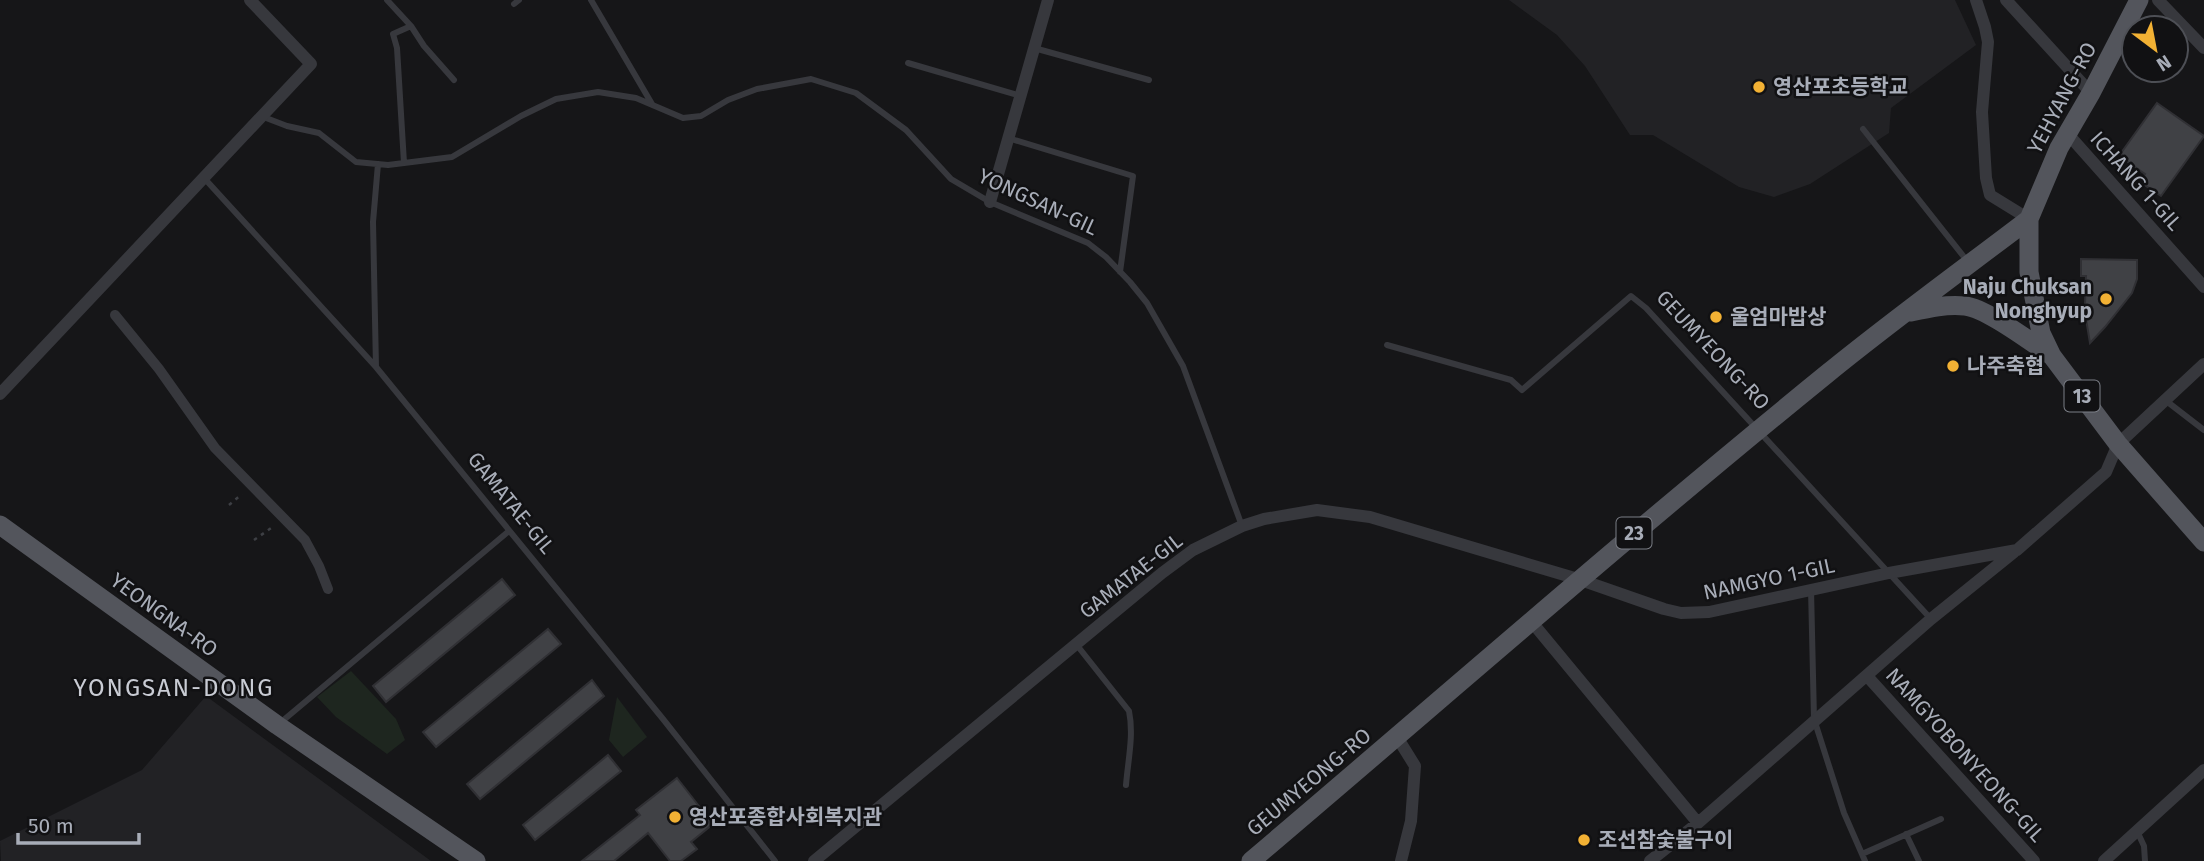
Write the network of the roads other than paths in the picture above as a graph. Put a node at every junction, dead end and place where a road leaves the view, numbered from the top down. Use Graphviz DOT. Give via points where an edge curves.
graph roads {
  1 [pos="250,0"];
  2 [pos="592,0"];
  3 [pos="1048,0"];
  4 [pos="1976,0"];
  5 [pos="2006,0"];
  6 [pos="2139,0"];
  7 [pos="2158,0"];
  8 [pos="389,1"];
  9 [pos="411,26"];
  10 [pos="1034,48"];
  11 [pos="2204,48"];
  12 [pos="908,64"];
  13 [pos="454,80"];
  14 [pos="1149,80"];
  15 [pos="2091,93"];
  16 [pos="1020,96"];
  17 [pos="653,106"];
  18 [pos="261,116"];
  19 [pos="1863,129"];
  20 [pos="2067,133"];
  21 [pos="1008,138"];
  22 [pos="404,163"];
  23 [pos="378,164"];
  24 [pos="205,179"];
  25 [pos="990,202"];
  26 [pos="2029,219"];
  27 [pos="1969,264"];
  28 [pos="1120,272"];
  29 [pos="2204,287"];
  30 [pos="1906,313"];
  31 [pos="115,315"];
  32 [pos="1387,345"];
  33 [pos="2053,356"];
  34 [pos="2204,364"];
  35 [pos="376,367"];
  36 [pos="0,394"];
  37 [pos="2165,400"];
  38 [pos="2204,430"];
  39 [pos="1757,431"];
  40 [pos="2118,444"];
  41 [pos="0,525"];
  42 [pos="1241,526"];
  43 [pos="509,531"];
  44 [pos="2204,542"];
  45 [pos="2017,550"];
  46 [pos="1889,573"];
  47 [pos="1578,579"];
  48 [pos="328,589"];
  49 [pos="1811,589"];
  50 [pos="1931,619"];
  51 [pos="1531,621"];
  52 [pos="1076,644"];
  53 [pos="1867,676"];
  54 [pos="1814,719"];
  55 [pos="277,725"];
  56 [pos="1397,737"];
  57 [pos="2204,770"];
  58 [pos="1126,785"];
  59 [pos="1941,819"];
  60 [pos="1698,823"];
  61 [pos="2137,831"];
  62 [pos="1906,834"];
  63 [pos="1861,853"];
  64 [pos="476,861"];
  65 [pos="775,861"];
  66 [pos="814,861"];
  67 [pos="1251,861"];
  68 [pos="1401,861"];
  69 [pos="1650,861"];
  70 [pos="1866,861"];
  71 [pos="1919,861"];
  72 [pos="2034,861"];
  73 [pos="2105,861"];
  74 [pos="2146,861"];
  1 -- 18 [label="street" via="311,64"];
  2 -- 17 [label="lane"];
  3 -- 10 [label="street"];
  4 -- 26 [label="street" via="1988,42 1982,111 1990,195"];
  5 -- 15 [label="street"];
  6 -- 15 [label="main road, YEHYANG-RO / 13"];
  7 -- 11 [label="street"];
  8 -- 9 [label="lane"];
  9 -- 13 [label="lane"];
  9 -- 22 [label="lane" via="393,34"];
  10 -- 14 [label="lane"];
  10 -- 16 [label="street"];
  12 -- 16 [label="lane"];
  15 -- 20 [label="main road, YEHYANG-RO / 13"];
  16 -- 21 [label="street"];
  17 -- 22 [label="lane, YONGSAN-GIL" via="636,98 598,92 556,99 452,157"];
  17 -- 25 [label="lane, YONGSAN-GIL" via="683,118 701,116 757,89 811,79 856,93 906,130 951,178"];
  18 -- 23 [label="lane, YONGSAN-GIL" via="319,133 356,162"];
  18 -- 24 [label="street"];
  19 -- 27 [label="lane"];
  20 -- 26 [label="main road, YEHYANG-RO / 13"];
  20 -- 29 [label="street, ICHANG 1-GIL"];
  21 -- 25 [label="street"];
  21 -- 28 [label="lane" via="1133,176"];
  22 -- 23 [label="lane, YONGSAN-GIL"];
  23 -- 35 [label="lane" via="373,222"];
  24 -- 35 [label="lane, GAMATAE-GIL"];
  24 -- 36 [label="street"];
  25 -- 28 [label="lane, YONGSAN-GIL" via="1087,243"];
  26 -- 27 [label="main road, GEUMYEONG-RO / 23"];
  26 -- 33 [label="main road, YEHYANG-RO / 13" via="2032,292 2041,333"];
  27 -- 30 [label="main road, GEUMYEONG-RO / 23"];
  28 -- 42 [label="lane, YONGSAN-GIL" via="1142,296 1183,366"];
  30 -- 33 [label="main road" via="1969,306"];
  30 -- 39 [label="main road, GEUMYEONG-RO / 23"];
  31 -- 48 [label="street" via="215,448 305,540"];
  32 -- 39 [label="lane, GEUMYEONG-RO" via="1511,380 1522,390 1631,296"];
  33 -- 40 [label="main road, YEHYANG-RO / 13"];
  34 -- 37 [label="street"];
  35 -- 43 [label="lane, GAMATAE-GIL"];
  37 -- 38 [label="lane"];
  37 -- 40 [label="street"];
  39 -- 46 [label="lane, NAMGYO 1-GIL"];
  39 -- 47 [label="main road, GEUMYEONG-RO / 23"];
  40 -- 44 [label="main road, YEHYANG-RO / 13"];
  40 -- 45 [label="street" via="2106,471"];
  41 -- 55 [label="main road, YEONGNA-RO"];
  42 -- 47 [label="street, GAMATAE-GIL" via="1299,511 1339,512 1370,517"];
  42 -- 52 [label="street, GAMATAE-GIL" via="1193,550"];
  43 -- 55 [label="lane"];
  43 -- 65 [label="lane, GAMATAE-GIL"];
  45 -- 46 [label="street, NAMGYO 1-GIL"];
  45 -- 50 [label="street"];
  46 -- 49 [label="street, NAMGYO 1-GIL"];
  46 -- 50 [label="lane, NAMGYO 1-GIL"];
  47 -- 49 [label="street, NAMGYO 1-GIL" via="1664,609 1690,613"];
  47 -- 51 [label="main road, GEUMYEONG-RO / 23"];
  49 -- 54 [label="lane"];
  50 -- 53 [label="street"];
  51 -- 56 [label="main road, GEUMYEONG-RO / 23"];
  51 -- 60 [label="street"];
  52 -- 58 [label="lane" via="1129,711"];
  52 -- 66 [label="street, GAMATAE-GIL"];
  53 -- 54 [label="street"];
  53 -- 72 [label="street, NAMGYOBONYEONG-GIL"];
  54 -- 60 [label="street"];
  54 -- 63 [label="lane"];
  55 -- 64 [label="main road, YEONGNA-RO"];
  56 -- 67 [label="main road, GEUMYEONG-RO / 23"];
  56 -- 68 [label="street, GEUMYEONG-RO" via="1415,766"];
  57 -- 61 [label="street"];
  59 -- 62 [label="lane"];
  60 -- 69 [label="street"];
  61 -- 73 [label="street"];
  61 -- 74 [label="lane"];
  62 -- 63 [label="lane"];
  62 -- 71 [label="lane"];
  63 -- 70 [label="lane"];
}
